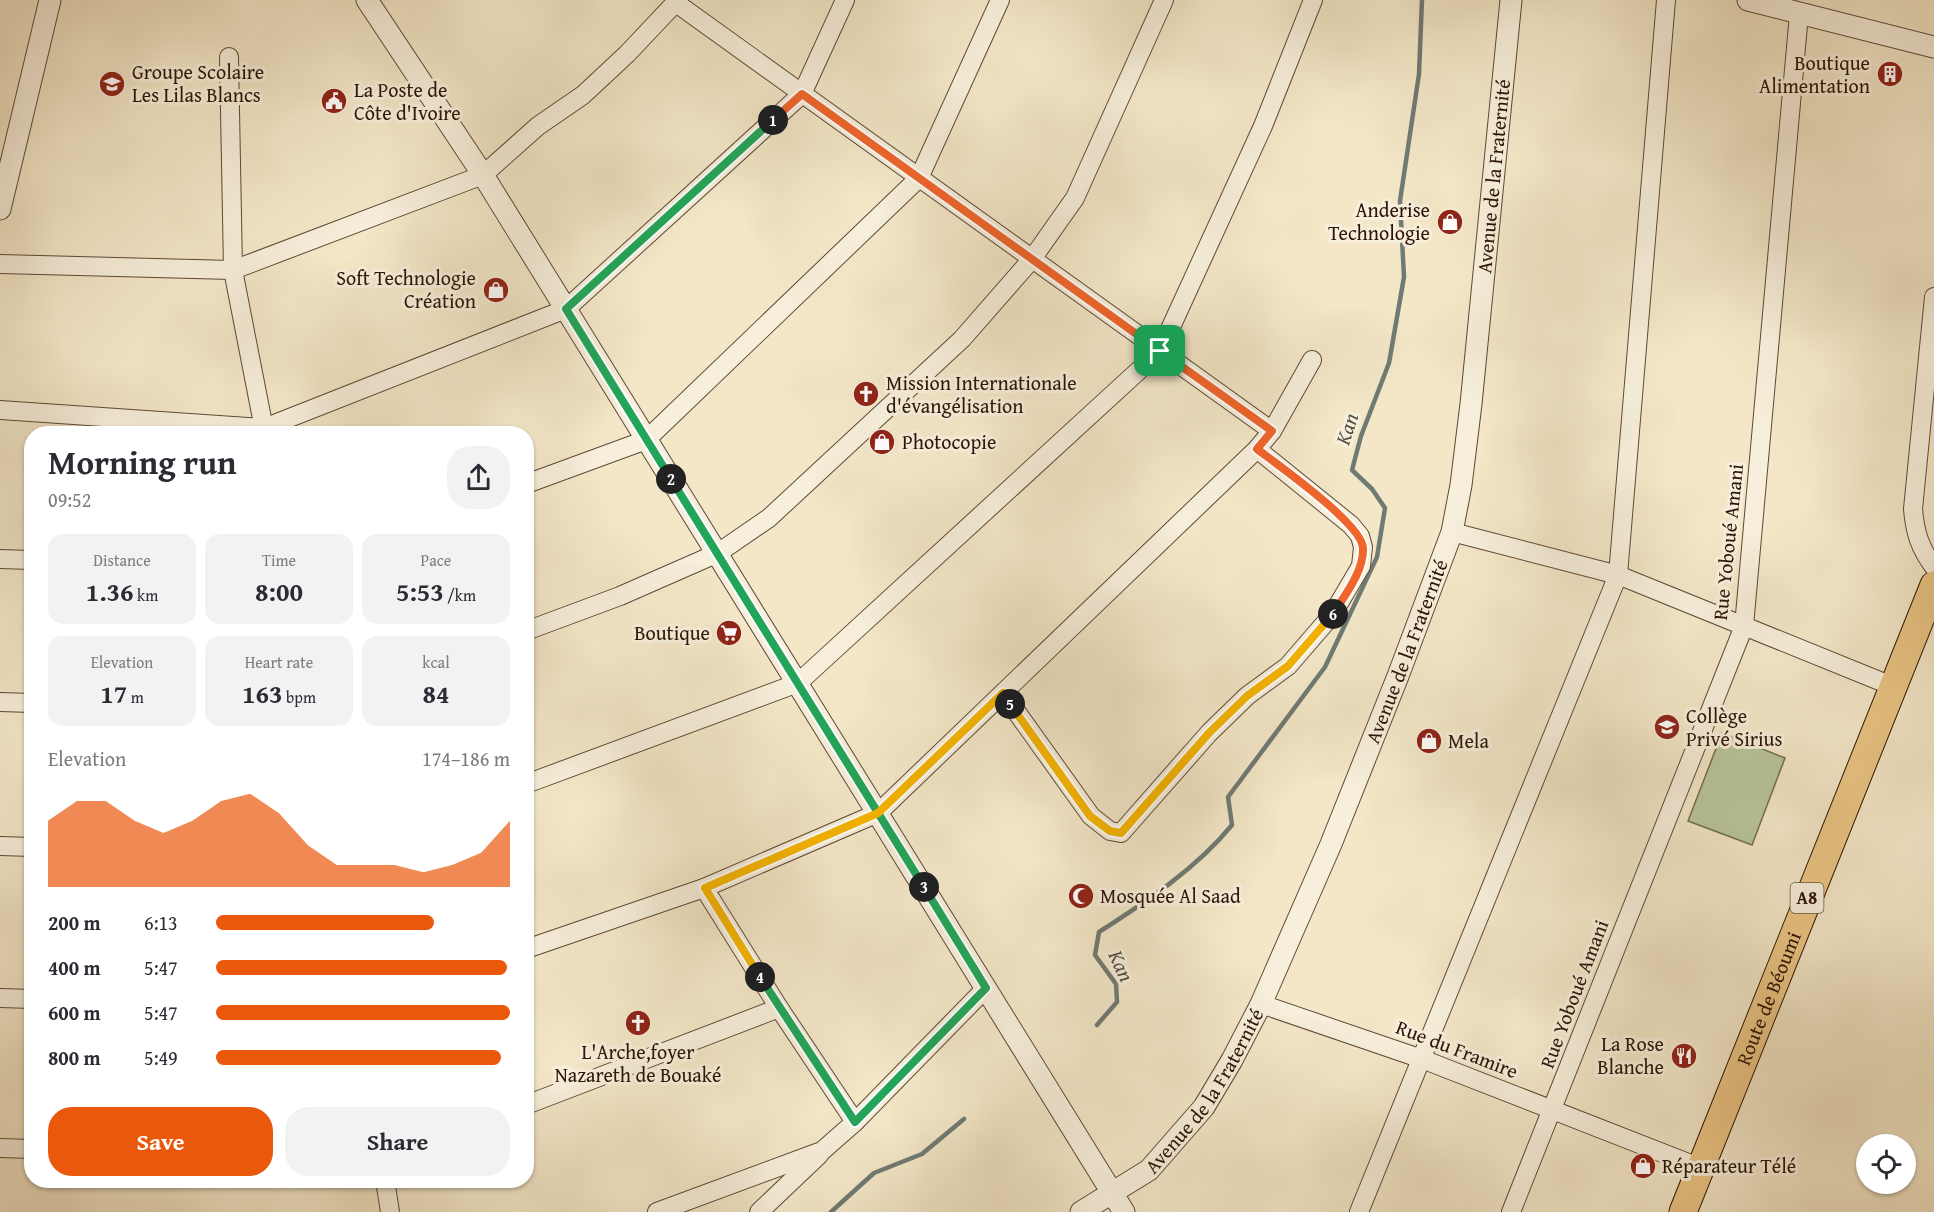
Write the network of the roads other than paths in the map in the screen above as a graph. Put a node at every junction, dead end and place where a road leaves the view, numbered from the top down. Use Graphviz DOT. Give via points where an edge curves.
graph roads {
  1 [pos="51,0"];
  2 [pos="367,0"];
  3 [pos="845,0"];
  4 [pos="1000,0"];
  5 [pos="1164,0"];
  6 [pos="1313,0"];
  7 [pos="1511,0"];
  8 [pos="1666,0"];
  9 [pos="1748,0"];
  10 [pos="677,2"];
  11 [pos="1799,14"];
  12 [pos="1934,47"];
  13 [pos="229,57"];
  14 [pos="802,94"];
  15 [pos="483,175"];
  16 [pos="919,178"];
  17 [pos="0,209"];
  18 [pos="1032,259"];
  19 [pos="0,264"];
  20 [pos="233,270"];
  21 [pos="1934,297"];
  22 [pos="566,309"];
  23 [pos="1160,351"];
  24 [pos="1312,360"];
  25 [pos="0,410"];
  26 [pos="211,426"];
  27 [pos="263,426"];
  28 [pos="274,426"];
  29 [pos="1272,431"];
  30 [pos="646,440"];
  31 [pos="1257,449"];
  32 [pos="534,481"];
  33 [pos="1452,532"];
  34 [pos="718,553"];
  35 [pos="0,559"];
  36 [pos="24,560"];
  37 [pos="1934,567"];
  38 [pos="1618,575"];
  39 [pos="1934,585"];
  40 [pos="1744,626"];
  41 [pos="534,628"];
  42 [pos="798,683"];
  43 [pos="1892,686"];
  44 [pos="1003,693"];
  45 [pos="0,702"];
  46 [pos="24,703"];
  47 [pos="534,781"];
  48 [pos="878,813"];
  49 [pos="0,846"];
  50 [pos="24,847"];
  51 [pos="705,888"];
  52 [pos="534,946"];
  53 [pos="986,988"];
  54 [pos="0,998"];
  55 [pos="24,999"];
  56 [pos="1262,1004"];
  57 [pos="779,1008"];
  58 [pos="1422,1059"];
  59 [pos="534,1102"];
  60 [pos="1553,1110"];
  61 [pos="855,1122"];
  62 [pos="0,1148"];
  63 [pos="24,1149"];
  64 [pos="822,1151"];
  65 [pos="1701,1168"];
  66 [pos="386,1188"];
  67 [pos="1113,1194"];
  68 [pos="390,1212"];
  69 [pos="657,1212"];
  70 [pos="759,1212"];
  71 [pos="1081,1212"];
  72 [pos="1124,1212"];
  73 [pos="1359,1212"];
  74 [pos="1511,1212"];
  75 [pos="1683,1212"];
  1 -- 17 [label="street"];
  2 -- 15 [label="street"];
  3 -- 14 [label="street"];
  4 -- 16 [label="street"];
  5 -- 18 [label="street" via="1074,198"];
  6 -- 23 [label="street" via="1263,126"];
  7 -- 33 [label="street, Avenue de la Fraternité" via="1471,404"];
  8 -- 38 [label="street"];
  9 -- 11 [label="street"];
  10 -- 14 [label="street"];
  10 -- 15 [label="street" via="584,95 538,126"];
  11 -- 12 [label="street"];
  11 -- 40 [label="street, Rue Yoboué Amani"];
  13 -- 20 [label="street"];
  14 -- 16 [label="street"];
  14 -- 22 [label="street"];
  15 -- 20 [label="street"];
  15 -- 22 [label="street"];
  16 -- 18 [label="street"];
  16 -- 30 [label="street"];
  18 -- 23 [label="street"];
  18 -- 34 [label="street" via="962,339 769,518"];
  19 -- 20 [label="street"];
  20 -- 27 [label="street"];
  21 -- 37 [label="street" via="1913,509 1914,531 1921,550"];
  22 -- 28 [label="street"];
  22 -- 30 [label="street"];
  23 -- 29 [label="street"];
  23 -- 42 [label="street"];
  24 -- 29 [label="street"];
  25 -- 26 [label="street"];
  29 -- 31 [label="street"];
  30 -- 32 [label="street"];
  30 -- 34 [label="street"];
  31 -- 44 [label="street"];
  31 -- 44 [label="street" via="1351,525 1363,547 1361,566 1332,615 1308,644 1209,733 1121,833 1110,831 1090,816"];
  33 -- 38 [label="street"];
  33 -- 56 [label="street, Avenue de la Fraternité" via="1386,707"];
  34 -- 41 [label="street"];
  34 -- 42 [label="street"];
  35 -- 36 [label="street"];
  38 -- 40 [label="street"];
  38 -- 58 [label="street"];
  39 -- 43 [label="main road, Route de Béoumi / A8"];
  40 -- 43 [label="street"];
  40 -- 60 [label="street, Rue Yoboué Amani"];
  42 -- 47 [label="street"];
  42 -- 48 [label="street"];
  43 -- 65 [label="main road, Route de Béoumi / A8"];
  44 -- 48 [label="street"];
  45 -- 46 [label="street"];
  48 -- 51 [label="street"];
  48 -- 53 [label="street"];
  49 -- 50 [label="street"];
  51 -- 52 [label="street"];
  51 -- 57 [label="street"];
  53 -- 61 [label="street"];
  53 -- 67 [label="street"];
  54 -- 55 [label="street"];
  56 -- 58 [label="street, Rue du Framire"];
  56 -- 67 [label="street, Avenue de la Fraternité" via="1204,1107 1149,1170"];
  57 -- 59 [label="street"];
  57 -- 61 [label="street"];
  58 -- 60 [label="street, Rue du Framire"];
  58 -- 73 [label="street"];
  60 -- 65 [label="street, Rue du Framire"];
  60 -- 74 [label="street, Rue Yoboué Amani"];
  61 -- 64 [label="street"];
  62 -- 63 [label="street"];
  64 -- 69 [label="street"];
  64 -- 70 [label="street"];
  65 -- 75 [label="main road, Route de Béoumi / A8"];
  66 -- 68 [label="street"];
  67 -- 71 [label="street, Avenue de la Fraternité"];
  67 -- 72 [label="street"];
}
